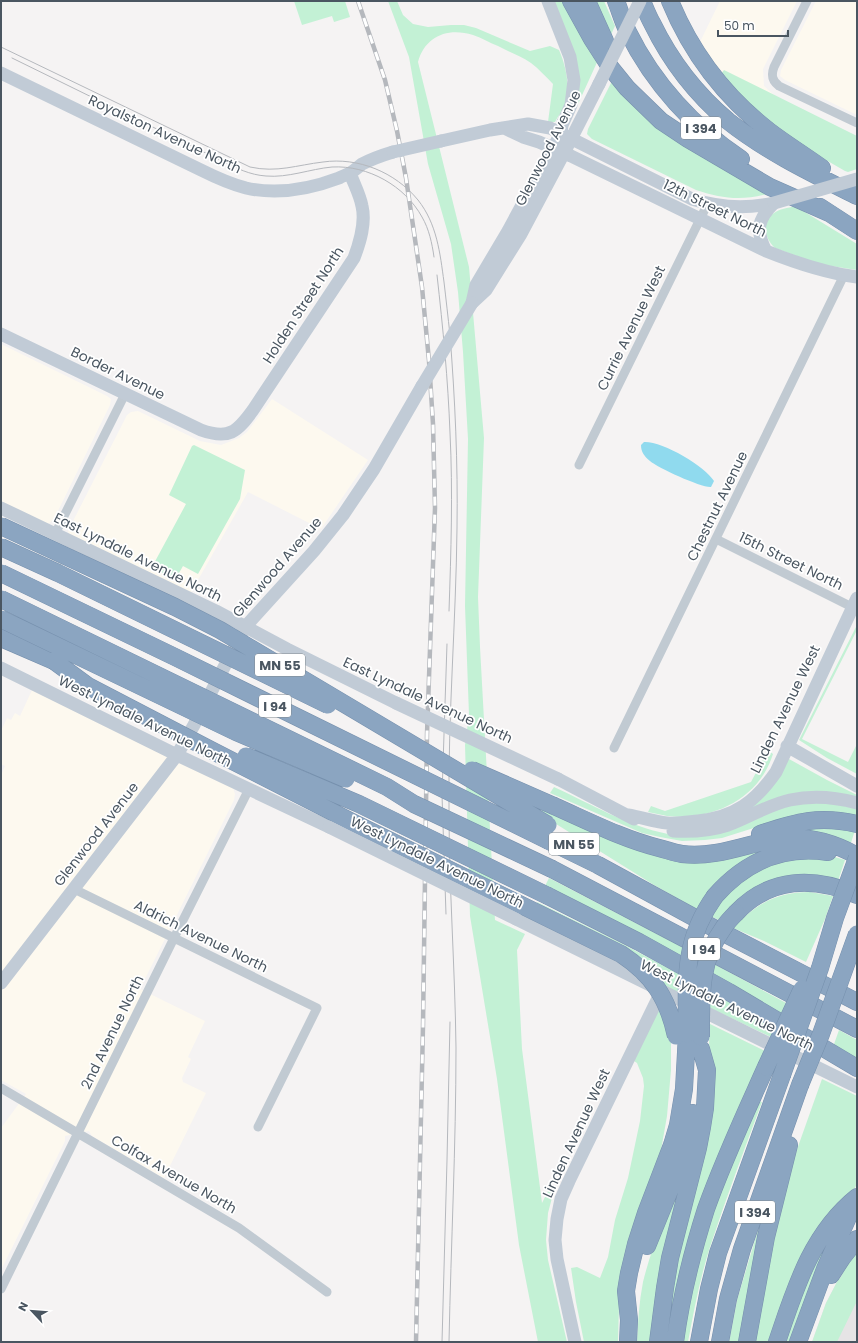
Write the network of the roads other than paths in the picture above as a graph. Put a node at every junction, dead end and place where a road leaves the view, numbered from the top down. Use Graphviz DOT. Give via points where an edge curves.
graph roads {
  1 [pos="548,1"];
  2 [pos="571,1"];
  3 [pos="587,1"];
  4 [pos="616,1"];
  5 [pos="641,1"];
  6 [pos="807,1"];
  7 [pos="673,6"];
  8 [pos="1,74"];
  9 [pos="857,124"];
  10 [pos="504,128"];
  11 [pos="566,136"];
  12 [pos="559,151"];
  13 [pos="714,154"];
  14 [pos="350,174"];
  15 [pos="857,179"];
  16 [pos="857,195"];
  17 [pos="708,203"];
  18 [pos="774,203"];
  19 [pos="829,213"];
  20 [pos="701,219"];
  21 [pos="857,231"];
  22 [pos="766,251"];
  23 [pos="851,276"];
  24 [pos="1,334"];
  25 [pos="125,394"];
  26 [pos="223,434"];
  27 [pos="579,465"];
  28 [pos="1,508"];
  29 [pos="1,526"];
  30 [pos="55,534"];
  31 [pos="716,540"];
  32 [pos="1,547"];
  33 [pos="1,573"];
  34 [pos="1,599"];
  35 [pos="855,602"];
  36 [pos="1,619"];
  37 [pos="245,627"];
  38 [pos="1,638"];
  39 [pos="54,661"];
  40 [pos="1,668"];
  41 [pos="787,746"];
  42 [pos="614,748"];
  43 [pos="177,755"];
  44 [pos="857,786"];
  45 [pos="249,789"];
  46 [pos="857,803"];
  47 [pos="414,804"];
  48 [pos="628,815"];
  49 [pos="857,824"];
  50 [pos="548,833"];
  51 [pos="659,848"];
  52 [pos="857,851"];
  53 [pos="857,857"];
  54 [pos="853,869"];
  55 [pos="74,889"];
  56 [pos="857,895"];
  57 [pos="835,918"];
  58 [pos="857,934"];
  59 [pos="174,938"];
  60 [pos="1,983"];
  61 [pos="661,992"];
  62 [pos="857,1002"];
  63 [pos="857,1029"];
  64 [pos="691,1039"];
  65 [pos="857,1068"];
  66 [pos="804,1086"];
  67 [pos="857,1087"];
  68 [pos="1,1088"];
  69 [pos="258,1127"];
  70 [pos="78,1133"];
  71 [pos="857,1197"];
  72 [pos="857,1239"];
  73 [pos="829,1271"];
  74 [pos="1,1289"];
  75 [pos="327,1292"];
  76 [pos="629,1320"];
  77 [pos="748,1335"];
  78 [pos="575,1342"];
  79 [pos="628,1342"];
  80 [pos="658,1342"];
  81 [pos="675,1342"];
  82 [pos="699,1342"];
  83 [pos="720,1342"];
  84 [pos="777,1342"];
  85 [pos="798,1342"];
  86 [pos="804,1342"];
  1 -- 11 [label="street" via="570,57 574,80 571,105 562,125"];
  2 -- 13 [label="highway" via="600,52 627,88 661,121"];
  3 -- 13 [label="highway" via="604,40 623,68 674,121"];
  4 -- 19 [label="highway, I 394" via="628,32 649,67 688,116 739,157"];
  5 -- 11 [label="street, Glenwood Avenue, bridge" via="599,84"];
  5 -- 16 [label="highway, I 394" via="661,42 680,70 724,117 801,167"];
  6 -- 9 [label="street" via="774,67 772,78 779,86"];
  7 -- 16 [label="highway" via="706,66 737,102 772,133"];
  8 -- 14 [label="street, Royalston Avenue North" via="233,184 261,191 274,191 312,187"];
  10 -- 11 [label="street, Royalston Avenue North" via="528,124 550,128"];
  10 -- 12 [label="street"];
  10 -- 14 [label="street, Royalston Avenue North, bridge" via="394,152 371,160"];
  11 -- 12 [label="street, Glenwood Avenue"];
  11 -- 17 [label="street, 12th Street North" via="692,199"];
  12 -- 20 [label="street, 12th Street North"];
  12 -- 37 [label="street, Glenwood Avenue, bridge" via="521,234 486,290 472,303 374,469 343,516"];
  13 -- 19 [label="highway" via="770,187"];
  14 -- 26 [label="street, Holden Street North" via="362,205 363,220 354,258 253,410 240,426 230,433"];
  15 -- 18 [label="street, 12th Street North, bridge"];
  17 -- 18 [label="street, 12th Street North" via="740,208"];
  17 -- 20 [label="street, Currie Avenue West"];
  18 -- 22 [label="street" via="761,220 761,240"];
  19 -- 21 [label="highway, I 394"];
  20 -- 22 [label="street, 12th Street North"];
  20 -- 27 [label="street, Currie Avenue West"];
  22 -- 23 [label="street, 12th Street North" via="801,265"];
  23 -- 31 [label="street, Chestnut Avenue"];
  24 -- 25 [label="street, Border Avenue"];
  25 -- 26 [label="street, Border Avenue" via="201,430 216,435"];
  25 -- 30 [label="street"];
  28 -- 30 [label="street, East Lyndale Avenue North"];
  29 -- 50 [label="highway, MN 55, bridge" via="220,630"];
  30 -- 37 [label="street, East Lyndale Avenue North"];
  31 -- 35 [label="street, 15th Street North"];
  31 -- 42 [label="street, Chestnut Avenue"];
  32 -- 51 [label="highway, bridge" via="343,712 554,806 638,842"];
  33 -- 50 [label="highway, I 94, bridge"];
  34 -- 47 [label="highway, I 94, bridge" via="387,787"];
  35 -- 41 [label="street, Linden Avenue West"];
  36 -- 47 [label="highway, bridge" via="250,739 383,795"];
  37 -- 43 [label="street, Glenwood Avenue"];
  37 -- 48 [label="street, East Lyndale Avenue North, bridge" via="356,684 558,779"];
  38 -- 39 [label="highway"];
  39 -- 64 [label="highway, bridge" via="88,686 194,742 621,954 639,967 658,988 669,1009"];
  39 -- 65 [label="highway, bridge" via="224,747 359,804 633,939"];
  40 -- 43 [label="street, West Lyndale Avenue North"];
  41 -- 44 [label="street"];
  41 -- 48 [label="street, Linden Avenue West" via="776,772 764,787 743,806 725,816 693,822 667,823"];
  43 -- 45 [label="street, West Lyndale Avenue North"];
  43 -- 55 [label="street, Glenwood Avenue"];
  45 -- 59 [label="street, 2nd Avenue North"];
  45 -- 61 [label="street, West Lyndale Avenue North, bridge"];
  46 -- 48 [label="street, East Lyndale Avenue North" via="833,797 801,798 773,805 726,825 685,832 668,831 643,824"];
  47 -- 63 [label="highway, I 94, bridge" via="552,868"];
  49 -- 51 [label="highway" via="837,820 811,820 713,847"];
  50 -- 62 [label="highway, I 94" via="598,865"];
  51 -- 53 [label="highway" via="697,855 720,853 775,840 805,838 834,844"];
  52 -- 54 [label="highway, bridge"];
  53 -- 54 [label="highway, I 394, bridge"];
  54 -- 57 [label="highway, I 394, bridge"];
  54 -- 64 [label="highway, bridge" via="843,856 801,850 781,854 748,867 714,896 699,921 690,953 687,976"];
  55 -- 59 [label="street, Aldrich Avenue North"];
  55 -- 60 [label="street, Glenwood Avenue"];
  56 -- 64 [label="highway, bridge" via="845,889 816,882 794,883 764,892 743,905 719,933 706,961"];
  57 -- 81 [label="highway, bridge" via="766,1067 707,1208 681,1304"];
  57 -- 82 [label="highway, I 394, bridge" via="820,968 718,1253"];
  58 -- 66 [label="highway, I 394, bridge"];
  59 -- 69 [label="street, Aldrich Avenue North" via="317,1008"];
  59 -- 70 [label="street, 2nd Avenue North"];
  61 -- 67 [label="street, West Lyndale Avenue North"];
  61 -- 78 [label="street, Linden Avenue West" via="561,1199 555,1240"];
  64 -- 76 [label="highway" via="672,1145 636,1244 629,1273 626,1290"];
  64 -- 76 [label="highway" via="699,1082 688,1137 647,1246"];
  64 -- 80 [label="highway" via="707,1070 705,1108 698,1148 670,1258"];
  66 -- 77 [label="highway" via="772,1210"];
  66 -- 83 [label="highway, I 394" via="742,1249 728,1299"];
  68 -- 70 [label="street, Colfax Avenue North"];
  70 -- 74 [label="street, 2nd Avenue North"];
  70 -- 75 [label="street, Colfax Avenue North" via="239,1228"];
  71 -- 73 [label="highway"];
  71 -- 84 [label="highway" via="827,1227 810,1254"];
  72 -- 73 [label="highway"];
  73 -- 85 [label="highway"];
  73 -- 86 [label="highway"];
  76 -- 79 [label="highway"];
}
